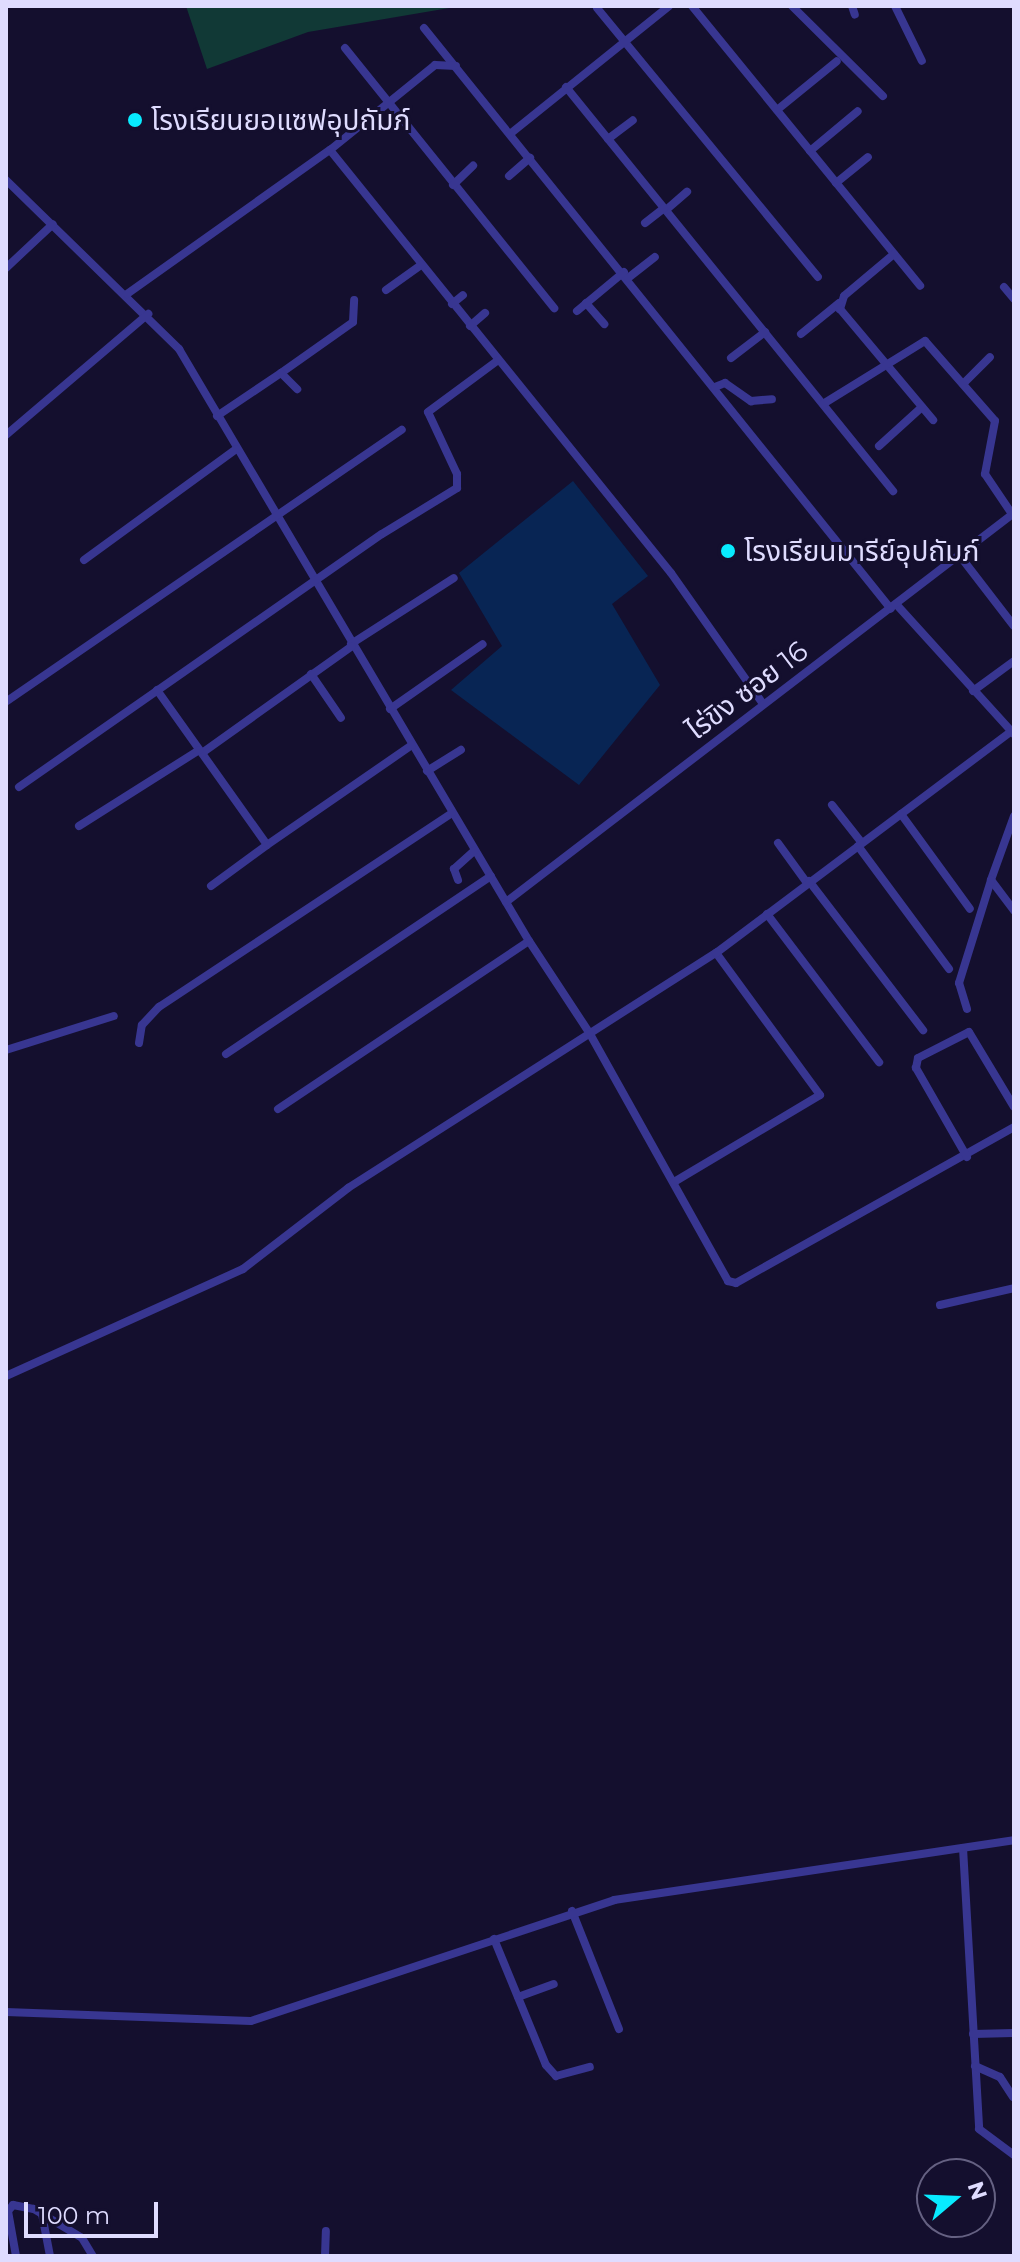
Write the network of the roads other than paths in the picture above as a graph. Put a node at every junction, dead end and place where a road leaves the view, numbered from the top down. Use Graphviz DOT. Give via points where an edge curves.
graph roads {
  1 [pos="669,6"];
  2 [pos="692,6"];
  3 [pos="792,6"];
  4 [pos="895,6"];
  5 [pos="597,8"];
  6 [pos="424,28"];
  7 [pos="624,39"];
  8 [pos="345,48"];
  9 [pos="837,61"];
  10 [pos="922,61"];
  11 [pos="457,66"];
  12 [pos="566,87"];
  13 [pos="883,96"];
  14 [pos="388,104"];
  15 [pos="777,110"];
  16 [pos="858,111"];
  17 [pos="633,120"];
  18 [pos="510,134"];
  19 [pos="608,139"];
  20 [pos="330,150"];
  21 [pos="810,151"];
  22 [pos="868,157"];
  23 [pos="530,158"];
  24 [pos="473,166"];
  25 [pos="509,176"];
  26 [pos="6,180"];
  27 [pos="836,183"];
  28 [pos="453,185"];
  29 [pos="687,192"];
  30 [pos="665,209"];
  31 [pos="645,223"];
  32 [pos="53,224"];
  33 [pos="894,254"];
  34 [pos="655,257"];
  35 [pos="421,265"];
  36 [pos="6,268"];
  37 [pos="626,275"];
  38 [pos="818,277"];
  39 [pos="920,286"];
  40 [pos="1004,287"];
  41 [pos="386,290"];
  42 [pos="127,294"];
  43 [pos="463,295"];
  44 [pos="1014,299"];
  45 [pos="354,300"];
  46 [pos="586,303"];
  47 [pos="839,303"];
  48 [pos="452,304"];
  49 [pos="554,308"];
  50 [pos="577,311"];
  51 [pos="485,313"];
  52 [pos="148,314"];
  53 [pos="604,324"];
  54 [pos="470,326"];
  55 [pos="765,332"];
  56 [pos="801,334"];
  57 [pos="990,357"];
  58 [pos="731,358"];
  59 [pos="497,361"];
  60 [pos="884,363"];
  61 [pos="281,373"];
  62 [pos="963,384"];
  63 [pos="715,387"];
  64 [pos="297,389"];
  65 [pos="772,399"];
  66 [pos="823,404"];
  67 [pos="922,407"];
  68 [pos="217,416"];
  69 [pos="933,420"];
  70 [pos="402,430"];
  71 [pos="6,435"];
  72 [pos="879,446"];
  73 [pos="236,449"];
  74 [pos="893,491"];
  75 [pos="1013,514"];
  76 [pos="277,515"];
  77 [pos="960,556"];
  78 [pos="84,560"];
  79 [pos="454,578"];
  80 [pos="314,581"];
  81 [pos="894,606"];
  82 [pos="1014,626"];
  83 [pos="483,644"];
  84 [pos="352,645"];
  85 [pos="1014,661"];
  86 [pos="311,674"];
  87 [pos="157,690"];
  88 [pos="973,691"];
  89 [pos="7,701"];
  90 [pos="763,704"];
  91 [pos="390,709"];
  92 [pos="341,718"];
  93 [pos="1013,733"];
  94 [pos="412,745"];
  95 [pos="461,750"];
  96 [pos="200,751"];
  97 [pos="427,771"];
  98 [pos="19,787"];
  99 [pos="832,805"];
  100 [pos="452,813"];
  101 [pos="901,814"];
  102 [pos="1014,816"];
  103 [pos="79,826"];
  104 [pos="778,843"];
  105 [pos="860,844"];
  106 [pos="267,845"];
  107 [pos="475,850"];
  108 [pos="491,876"];
  109 [pos="458,880"];
  110 [pos="991,880"];
  111 [pos="808,882"];
  112 [pos="211,886"];
  113 [pos="506,902"];
  114 [pos="970,909"];
  115 [pos="1014,911"];
  116 [pos="767,914"];
  117 [pos="529,941"];
  118 [pos="716,953"];
  119 [pos="949,969"];
  120 [pos="967,1009"];
  121 [pos="114,1016"];
  122 [pos="923,1030"];
  123 [pos="590,1034"];
  124 [pos="139,1043"];
  125 [pos="6,1050"];
  126 [pos="226,1054"];
  127 [pos="879,1062"];
  128 [pos="1014,1107"];
  129 [pos="278,1109"];
  130 [pos="1014,1127"];
  131 [pos="967,1157"];
  132 [pos="674,1182"];
  133 [pos="1014,1288"];
  134 [pos="940,1305"];
  135 [pos="6,1376"];
  136 [pos="1014,1840"];
  137 [pos="963,1848"];
  138 [pos="572,1911"];
  139 [pos="494,1939"];
  140 [pos="554,1984"];
  141 [pos="518,1997"];
  142 [pos="6,2012"];
  143 [pos="619,2029"];
  144 [pos="1013,2033"];
  145 [pos="973,2034"];
  146 [pos="975,2066"];
  147 [pos="590,2067"];
  148 [pos="1013,2097"];
  149 [pos="1014,2155"];
  150 [pos="42,2214"];
  151 [pos="326,2231"];
  152 [pos="16,2256"];
  153 [pos="50,2256"];
  154 [pos="93,2256"];
  155 [pos="325,2256"];
  1 -- 7 [label="street"];
  2 -- 15 [label="street"];
  3 -- 13 [label="street"];
  4 -- 10 [label="street"];
  5 -- 7 [label="street"];
  6 -- 11 [label="street"];
  7 -- 12 [label="street"];
  7 -- 38 [label="street"];
  8 -- 14 [label="street"];
  9 -- 15 [label="street"];
  11 -- 14 [label="street" via="435,65"];
  11 -- 18 [label="street"];
  12 -- 18 [label="street"];
  12 -- 19 [label="street"];
  14 -- 20 [label="street"];
  14 -- 28 [label="street"];
  15 -- 21 [label="street"];
  16 -- 21 [label="street"];
  17 -- 19 [label="street"];
  18 -- 23 [label="street"];
  19 -- 30 [label="street"];
  20 -- 35 [label="street"];
  20 -- 42 [label="street"];
  21 -- 27 [label="street"];
  22 -- 27 [label="street"];
  23 -- 25 [label="street"];
  23 -- 37 [label="street"];
  24 -- 28 [label="street"];
  26 -- 32 [label="street"];
  27 -- 33 [label="street"];
  28 -- 49 [label="street"];
  29 -- 30 [label="street"];
  30 -- 31 [label="street"];
  30 -- 55 [label="street"];
  32 -- 36 [label="street"];
  32 -- 42 [label="street"];
  33 -- 39 [label="street"];
  33 -- 47 [label="street"];
  34 -- 37 [label="street"];
  35 -- 41 [label="street"];
  35 -- 48 [label="street"];
  37 -- 46 [label="street"];
  37 -- 63 [label="street"];
  40 -- 44 [label="street"];
  42 -- 52 [label="street"];
  43 -- 48 [label="street"];
  45 -- 61 [label="street" via="353,322"];
  46 -- 50 [label="street"];
  46 -- 53 [label="street"];
  47 -- 56 [label="street"];
  47 -- 60 [label="street"];
  48 -- 54 [label="street"];
  51 -- 54 [label="street"];
  52 -- 68 [label="street" via="179,349"];
  52 -- 71 [label="street"];
  54 -- 59 [label="street"];
  55 -- 58 [label="street"];
  55 -- 66 [label="street"];
  57 -- 62 [label="street"];
  59 -- 80 [label="street" via="428,412 457,474 457,488"];
  59 -- 90 [label="street" via="671,573"];
  60 -- 62 [label="street" via="893,363 922,339"];
  60 -- 66 [label="street"];
  60 -- 67 [label="street"];
  61 -- 64 [label="street"];
  61 -- 68 [label="street"];
  62 -- 75 [label="street" via="996,423 985,471"];
  63 -- 65 [label="street" via="725,383 751,401"];
  63 -- 81 [label="street"];
  66 -- 74 [label="street"];
  67 -- 69 [label="street"];
  67 -- 72 [label="street"];
  68 -- 73 [label="street"];
  70 -- 76 [label="street"];
  73 -- 76 [label="street"];
  73 -- 78 [label="street"];
  75 -- 77 [label="street, ไร่ขิง ซอย 16"];
  76 -- 80 [label="street"];
  76 -- 89 [label="street"];
  77 -- 81 [label="street, ไร่ขิง ซอย 16"];
  77 -- 82 [label="street"];
  79 -- 84 [label="street"];
  80 -- 84 [label="street"];
  80 -- 87 [label="street"];
  81 -- 88 [label="street"];
  81 -- 90 [label="street, ไร่ขิง ซอย 16"];
  83 -- 91 [label="street"];
  84 -- 86 [label="street"];
  84 -- 91 [label="street"];
  85 -- 88 [label="street"];
  86 -- 92 [label="street"];
  86 -- 96 [label="street"];
  87 -- 96 [label="street"];
  87 -- 98 [label="street"];
  88 -- 93 [label="street"];
  90 -- 113 [label="street, ไร่ขิง ซอย 16"];
  91 -- 94 [label="street"];
  93 -- 101 [label="street"];
  94 -- 97 [label="street"];
  94 -- 106 [label="street"];
  95 -- 97 [label="street"];
  96 -- 103 [label="street"];
  96 -- 106 [label="street"];
  97 -- 100 [label="street"];
  99 -- 105 [label="street"];
  100 -- 107 [label="street"];
  100 -- 124 [label="street" via="159,1007 142,1025"];
  101 -- 105 [label="street"];
  101 -- 114 [label="street"];
  102 -- 110 [label="street"];
  104 -- 111 [label="street"];
  105 -- 111 [label="street"];
  105 -- 119 [label="street"];
  106 -- 112 [label="street"];
  107 -- 108 [label="street"];
  107 -- 109 [label="street" via="454,869"];
  108 -- 113 [label="street"];
  108 -- 126 [label="street"];
  110 -- 115 [label="street"];
  110 -- 120 [label="street" via="959,983"];
  111 -- 116 [label="street"];
  111 -- 122 [label="street"];
  113 -- 117 [label="street"];
  116 -- 118 [label="street"];
  116 -- 127 [label="street"];
  117 -- 123 [label="street"];
  117 -- 129 [label="street"];
  118 -- 123 [label="street"];
  118 -- 132 [label="street" via="820,1095"];
  121 -- 125 [label="street"];
  123 -- 132 [label="street"];
  123 -- 135 [label="street" via="348,1188 232,1276"];
  128 -- 131 [label="street" via="969,1032 918,1058 916,1068"];
  130 -- 131 [label="street"];
  131 -- 132 [label="street" via="736,1283 728,1281"];
  133 -- 134 [label="street"];
  136 -- 137 [label="street"];
  137 -- 138 [label="street" via="635,1896"];
  137 -- 145 [label="street"];
  138 -- 139 [label="street"];
  138 -- 143 [label="street"];
  139 -- 141 [label="street"];
  139 -- 142 [label="street" via="251,2021"];
  140 -- 141 [label="street"];
  141 -- 147 [label="street" via="556,2076"];
  144 -- 145 [label="street"];
  145 -- 146 [label="street"];
  146 -- 148 [label="street" via="1000,2077"];
  146 -- 149 [label="street" via="981,2134"];
  150 -- 152 [label="street" via="10,2207"];
  150 -- 153 [label="street"];
  150 -- 154 [label="street" via="82,2238"];
  151 -- 155 [label="street"];
}
